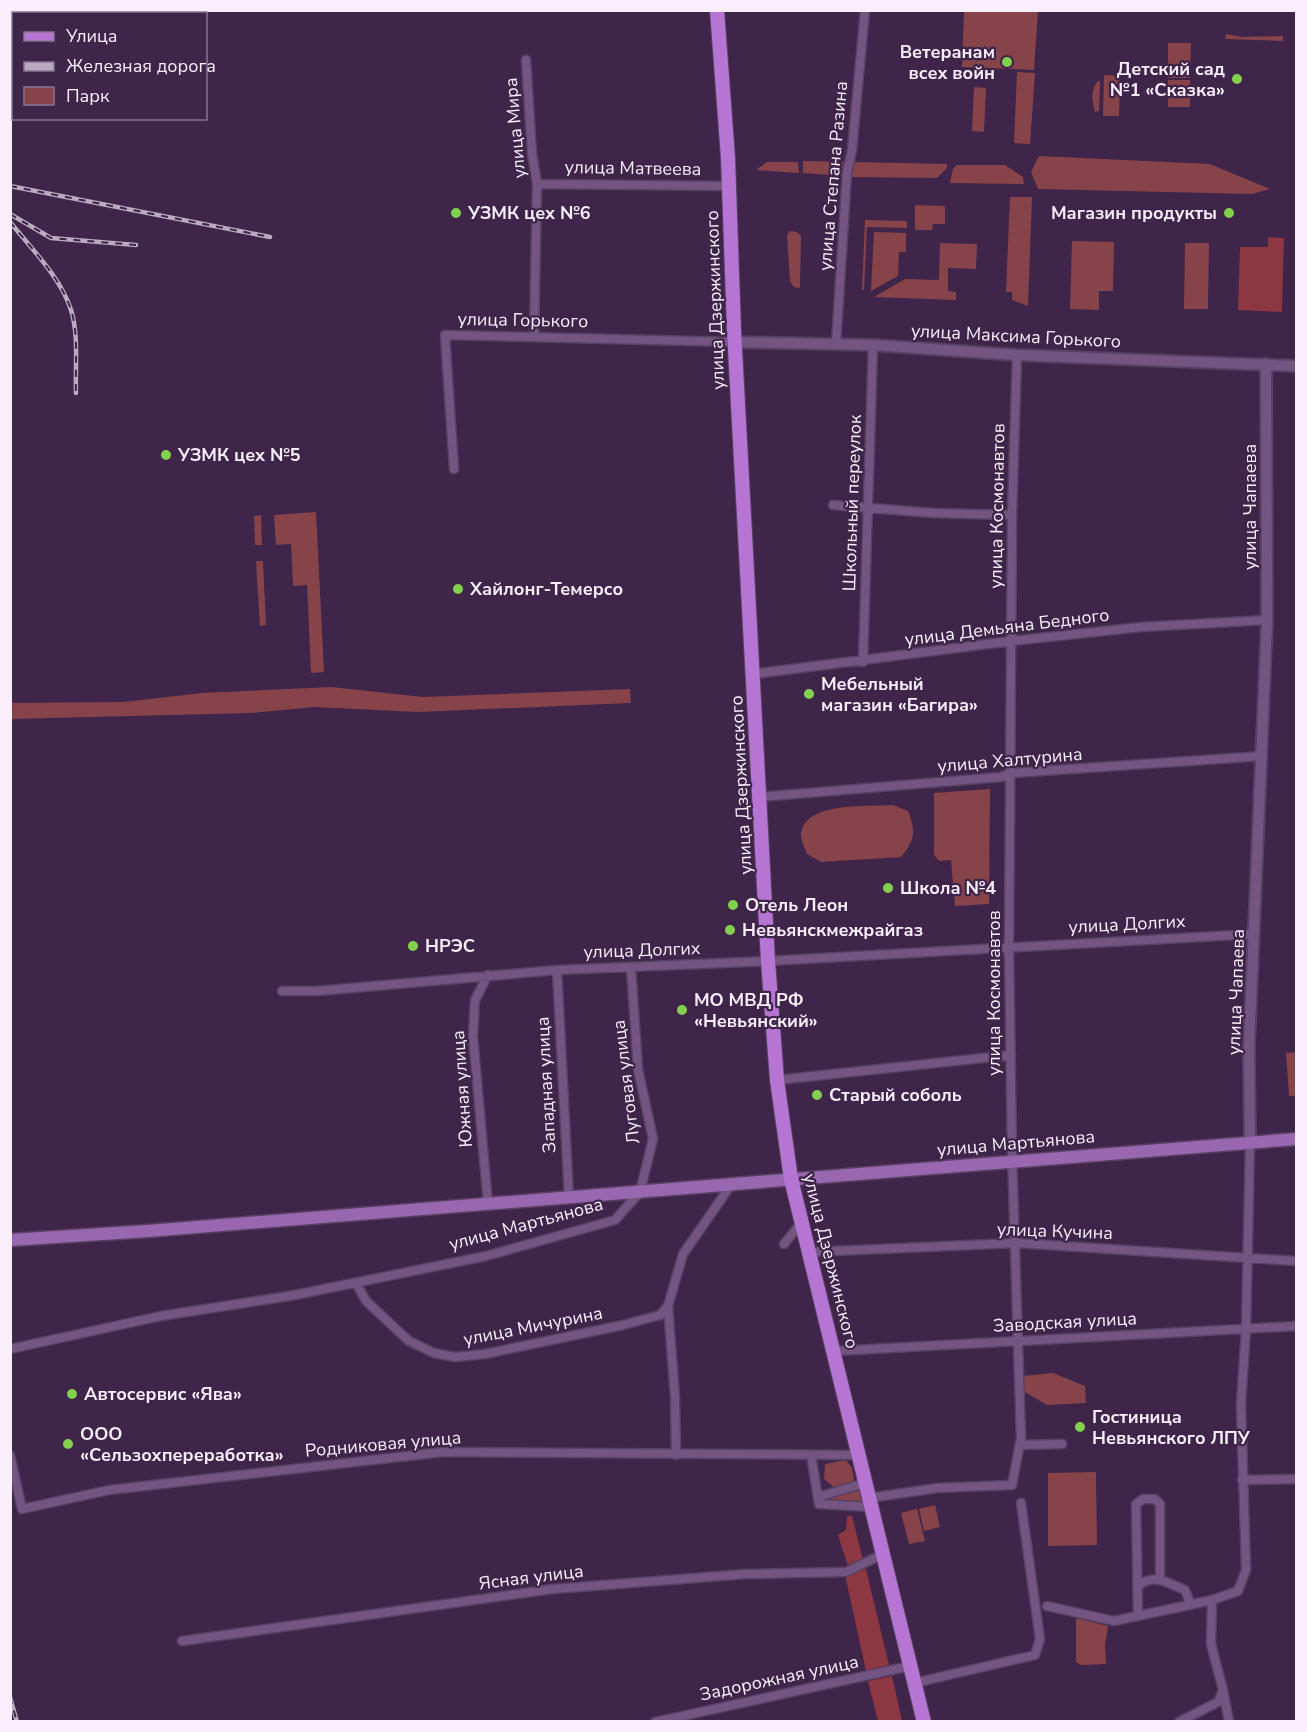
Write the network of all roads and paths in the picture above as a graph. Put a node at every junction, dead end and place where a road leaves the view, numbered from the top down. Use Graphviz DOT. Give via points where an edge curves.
graph roads {
  1 [pos="717,10"];
  2 [pos="865,10"];
  3 [pos="526,60"];
  4 [pos="537,184"];
  5 [pos="729,186"];
  6 [pos="534,337"];
  7 [pos="734,342"];
  8 [pos="836,344"];
  9 [pos="873,345"];
  10 [pos="1017,355"];
  11 [pos="1266,364"];
  12 [pos="1296,366"];
  13 [pos="454,469"];
  14 [pos="833,505"];
  15 [pos="869,508"];
  16 [pos="1012,515"];
  17 [pos="1267,620"];
  18 [pos="1011,641"];
  19 [pos="862,662"];
  20 [pos="753,674"];
  21 [pos="1263,756"];
  22 [pos="1011,773"];
  23 [pos="760,797"];
  24 [pos="1254,934"];
  25 [pos="1009,946"];
  26 [pos="768,961"];
  27 [pos="631,967"];
  28 [pos="557,970"];
  29 [pos="488,975"];
  30 [pos="282,991"];
  31 [pos="1011,1055"];
  32 [pos="777,1080"];
  33 [pos="1296,1139"];
  34 [pos="1250,1142"];
  35 [pos="1014,1162"];
  36 [pos="791,1179"];
  37 [pos="731,1185"];
  38 [pos="640,1192"];
  39 [pos="569,1198"];
  40 [pos="488,1204"];
  41 [pos="803,1221"];
  42 [pos="10,1240"];
  43 [pos="1016,1243"];
  44 [pos="784,1244"];
  45 [pos="811,1252"];
  46 [pos="1248,1257"];
  47 [pos="1296,1261"];
  48 [pos="356,1283"];
  49 [pos="668,1306"];
  50 [pos="1296,1326"];
  51 [pos="1246,1329"];
  52 [pos="1019,1341"];
  53 [pos="10,1349"];
  54 [pos="835,1351"];
  55 [pos="1062,1444"];
  56 [pos="1020,1445"];
  57 [pos="10,1455"];
  58 [pos="676,1455"];
  59 [pos="811,1455"];
  60 [pos="858,1455"];
  61 [pos="1296,1479"];
  62 [pos="1242,1480"];
  63 [pos="865,1483"];
  64 [pos="818,1497"];
  65 [pos="870,1503"];
  66 [pos="1021,1503"];
  67 [pos="883,1554"];
  68 [pos="1160,1579"];
  69 [pos="1137,1587"];
  70 [pos="1212,1600"];
  71 [pos="1191,1605"];
  72 [pos="1047,1606"];
  73 [pos="1138,1616"];
  74 [pos="182,1641"];
  75 [pos="910,1666"];
  76 [pos="914,1683"];
  77 [pos="1223,1690"];
  78 [pos="656,1722"];
  79 [pos="924,1722"];
  80 [pos="1179,1722"];
  81 [pos="1229,1722"];
  1 -- 5 [label="main road, улица Дзержинского"];
  2 -- 8 [label="street, улица Степана Разина" via="847,173"];
  3 -- 4 [label="street, улица Мира"];
  4 -- 5 [label="street, улица Матвеева"];
  4 -- 6 [label="street, улица Мира"];
  5 -- 7 [label="main road, улица Дзержинского"];
  6 -- 7 [label="street, улица Горького"];
  6 -- 13 [label="street, улица Горького" via="445,335"];
  7 -- 8 [label="street, улица Максима Горького"];
  7 -- 20 [label="main road, улица Дзержинского"];
  8 -- 9 [label="street, улица Максима Горького"];
  9 -- 10 [label="street, улица Максима Горького"];
  9 -- 15 [label="street, Школьный переулок"];
  10 -- 11 [label="street, улица Максима Горького"];
  10 -- 16 [label="street, улица Космонавтов"];
  11 -- 12 [label="street, улица Максима Горького"];
  11 -- 17 [label="street, улица Чапаева"];
  14 -- 15 [label="street"];
  15 -- 16 [label="street"];
  15 -- 19 [label="street, Школьный переулок"];
  16 -- 18 [label="street, улица Космонавтов"];
  17 -- 18 [label="street, улица Демьяна Бедного" via="1141,627"];
  17 -- 21 [label="street, улица Чапаева"];
  18 -- 19 [label="street, улица Демьяна Бедного"];
  18 -- 22 [label="street, улица Космонавтов"];
  19 -- 20 [label="street, улица Демьяна Бедного"];
  20 -- 23 [label="main road, улица Дзержинского"];
  21 -- 22 [label="street, улица Халтурина"];
  21 -- 24 [label="street, улица Чапаева"];
  22 -- 23 [label="street, улица Халтурина" via="1001,777"];
  22 -- 25 [label="street, улица Космонавтов"];
  23 -- 26 [label="main road, улица Дзержинского"];
  24 -- 25 [label="street, улица Долгих"];
  24 -- 34 [label="street, улица Чапаева"];
  25 -- 26 [label="street, улица Долгих"];
  25 -- 31 [label="street, улица Космонавтов"];
  26 -- 27 [label="street, улица Долгих"];
  26 -- 32 [label="main road, улица Дзержинского"];
  27 -- 28 [label="street, улица Долгих"];
  27 -- 38 [label="street, Луговая улица" via="638,1069 653,1139"];
  28 -- 29 [label="street, улица Долгих"];
  28 -- 39 [label="street, Западная улица"];
  29 -- 30 [label="street, улица Долгих"];
  29 -- 40 [label="street, Южная улица" via="475,1000 473,1036"];
  31 -- 32 [label="street"];
  31 -- 35 [label="street, улица Космонавтов"];
  32 -- 36 [label="main road, улица Дзержинского"];
  33 -- 34 [label="main road, улица Мартьянова"];
  34 -- 35 [label="main road, улица Мартьянова"];
  34 -- 46 [label="street, улица Чапаева"];
  35 -- 36 [label="main road, улица Мартьянова"];
  35 -- 43 [label="street, улица Космонавтов"];
  36 -- 37 [label="main road, улица Мартьянова"];
  36 -- 41 [label="main road, улица Дзержинского"];
  37 -- 38 [label="main road, улица Мартьянова"];
  37 -- 49 [label="street" via="683,1254"];
  38 -- 39 [label="main road"];
  38 -- 48 [label="street, улица Мартьянова" via="615,1220 486,1256"];
  39 -- 40 [label="main road"];
  40 -- 42 [label="main road"];
  41 -- 44 [label="street"];
  41 -- 45 [label="main road, улица Дзержинского"];
  43 -- 45 [label="street, улица Кучина"];
  43 -- 46 [label="street, улица Кучина"];
  43 -- 52 [label="street, улица Космонавтов"];
  45 -- 54 [label="main road, улица Дзержинского"];
  46 -- 47 [label="street, улица Кучина"];
  46 -- 51 [label="street, улица Чапаева"];
  48 -- 49 [label="street, улица Мичурина" via="366,1301 410,1341 455,1358 660,1315"];
  48 -- 53 [label="street, улица Мартьянова" via="161,1316"];
  49 -- 58 [label="street"];
  50 -- 51 [label="street, Заводская улица"];
  51 -- 52 [label="street, Заводская улица"];
  51 -- 62 [label="street, улица Чапаева" via="1241,1404"];
  52 -- 54 [label="street, Заводская улица"];
  52 -- 56 [label="street, улица Космонавтов"];
  54 -- 60 [label="main road, улица Дзержинского"];
  55 -- 56 [label="street"];
  56 -- 65 [label="street, улица Космонавтов" via="1012,1485 937,1488"];
  57 -- 58 [label="street, Родниковая улица" via="22,1509 109,1490 443,1452"];
  58 -- 59 [label="street, Родниковая улица"];
  59 -- 60 [label="street, Родниковая улица"];
  59 -- 64 [label="street"];
  60 -- 63 [label="main road, улица Дзержинского"];
  61 -- 62 [label="street"];
  62 -- 70 [label="street, улица Чапаева" via="1246,1570 1238,1591"];
  63 -- 64 [label="street"];
  63 -- 65 [label="main road, улица Дзержинского"];
  64 -- 65 [label="street" via="819,1504"];
  65 -- 67 [label="main road, улица Дзержинского"];
  66 -- 76 [label="street" via="1040,1639 1035,1655"];
  67 -- 74 [label="street, Ясная улица" via="846,1572 746,1574 553,1588"];
  67 -- 75 [label="main road, улица Дзержинского"];
  68 -- 69 [label="street" via="1146,1580"];
  68 -- 69 [label="street" via="1160,1504 1155,1499 1143,1499 1136,1503"];
  68 -- 71 [label="street" via="1185,1590"];
  69 -- 73 [label="street"];
  70 -- 71 [label="street, улица Чапаева"];
  70 -- 77 [label="street" via="1211,1644"];
  71 -- 73 [label="street, улица Чапаева"];
  72 -- 73 [label="street, улица Чапаева" via="1114,1621"];
  75 -- 76 [label="main road, улица Дзержинского"];
  75 -- 78 [label="street, Задорожная улица"];
  76 -- 79 [label="main road, улица Дзержинского"];
  77 -- 80 [label="street" via="1218,1702"];
  77 -- 81 [label="street"];
}
